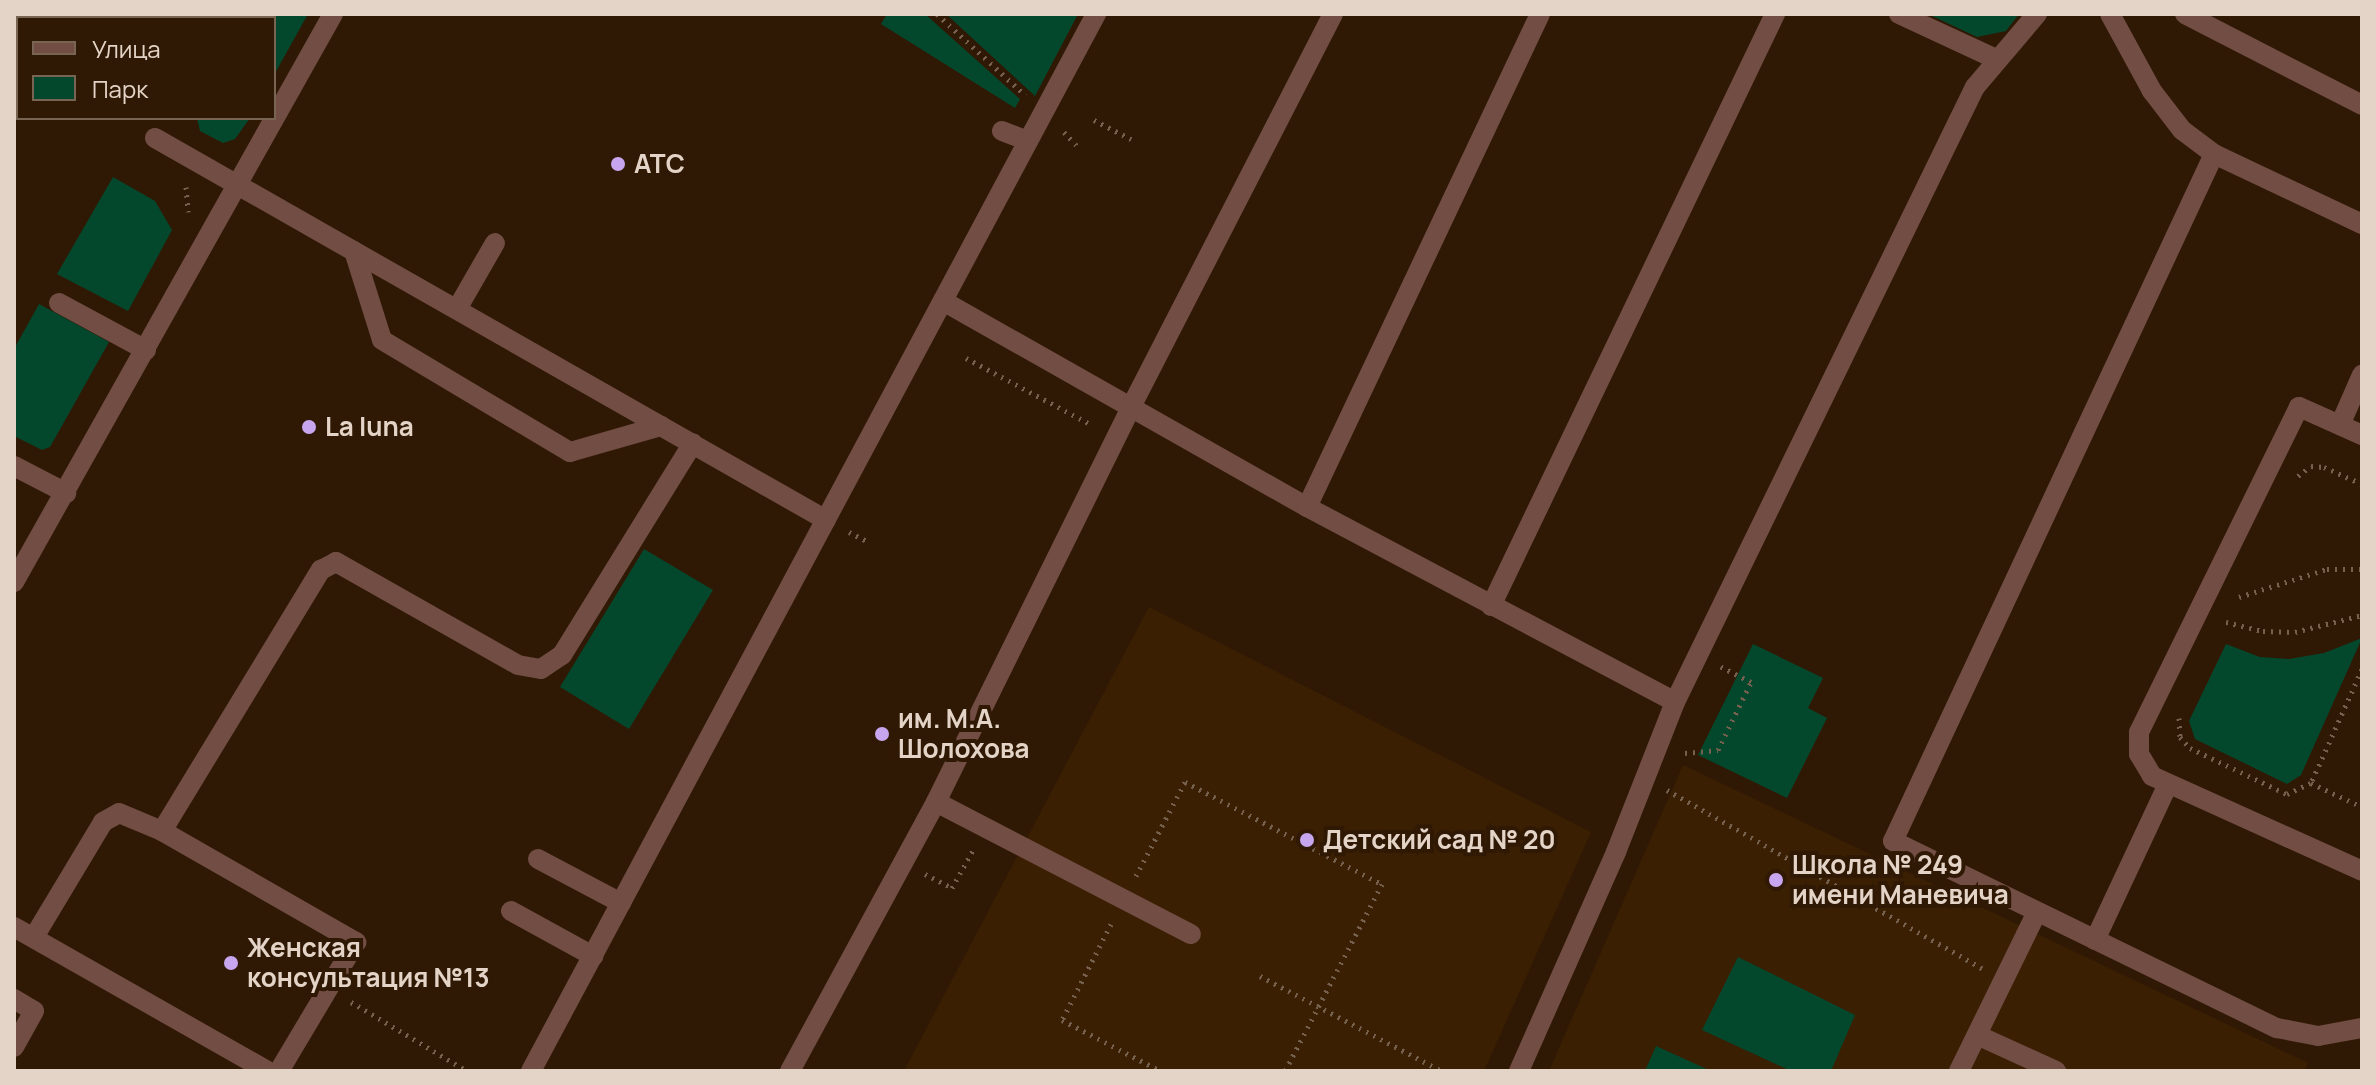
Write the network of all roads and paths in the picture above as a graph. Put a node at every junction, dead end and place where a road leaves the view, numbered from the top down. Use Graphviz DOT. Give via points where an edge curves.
graph roads {
  1 [pos="333,14"];
  2 [pos="937,14"];
  3 [pos="1096,14"];
  4 [pos="1333,14"];
  5 [pos="1540,14"];
  6 [pos="1775,14"];
  7 [pos="1899,14"];
  8 [pos="2037,14"];
  9 [pos="2110,14"];
  10 [pos="2185,14"];
  11 [pos="1998,60"];
  12 [pos="2362,105"];
  13 [pos="1037,106"];
  14 [pos="276,117"];
  15 [pos="274,120"];
  16 [pos="1094,120"];
  17 [pos="1002,131"];
  18 [pos="155,138"];
  19 [pos="1131,139"];
  20 [pos="1028,141"];
  21 [pos="2214,154"];
  22 [pos="238,185"];
  23 [pos="2362,224"];
  24 [pos="495,243"];
  25 [pos="354,251"];
  26 [pos="943,301"];
  27 [pos="59,303"];
  28 [pos="457,309"];
  29 [pos="146,350"];
  30 [pos="966,358"];
  31 [pos="2362,375"];
  32 [pos="1131,407"];
  33 [pos="2340,425"];
  34 [pos="661,426"];
  35 [pos="2362,435"];
  36 [pos="1117,438"];
  37 [pos="693,443"];
  38 [pos="14,466"];
  39 [pos="2362,484"];
  40 [pos="2293,487"];
  41 [pos="66,493"];
  42 [pos="1307,507"];
  43 [pos="826,520"];
  44 [pos="2362,569"];
  45 [pos="14,582"];
  46 [pos="2245,583"];
  47 [pos="2239,597"];
  48 [pos="1491,606"];
  49 [pos="2362,615"];
  50 [pos="2226,622"];
  51 [pos="2219,636"];
  52 [pos="1699,657"];
  53 [pos="2362,669"];
  54 [pos="1675,702"];
  55 [pos="2184,707"];
  56 [pos="1655,756"];
  57 [pos="1646,778"];
  58 [pos="2311,783"];
  59 [pos="2168,784"];
  60 [pos="936,802"];
  61 [pos="2362,807"];
  62 [pos="985,828"];
  63 [pos="162,831"];
  64 [pos="538,859"];
  65 [pos="903,862"];
  66 [pos="2362,871"];
  67 [pos="1124,900"];
  68 [pos="621,903"];
  69 [pos="511,911"];
  70 [pos="2037,912"];
  71 [pos="14,927"];
  72 [pos="1191,934"];
  73 [pos="34,937"];
  74 [pos="2095,940"];
  75 [pos="593,956"];
  76 [pos="1260,976"];
  77 [pos="2004,980"];
  78 [pos="329,989"];
  79 [pos="14,999"];
  80 [pos="1318,1007"];
  81 [pos="2362,1028"];
  82 [pos="1977,1035"];
  83 [pos="14,1047"];
  84 [pos="267,1071"];
  85 [pos="279,1071"];
  86 [pos="467,1071"];
  87 [pos="531,1071"];
  88 [pos="790,1071"];
  89 [pos="1161,1071"];
  90 [pos="1285,1071"];
  91 [pos="1442,1071"];
  92 [pos="1519,1071"];
  93 [pos="1959,1071"];
  94 [pos="2056,1071"];
  1 -- 14 [label="street"];
  2 -- 13 [label="path"];
  3 -- 20 [label="street"];
  4 -- 32 [label="street"];
  5 -- 42 [label="street"];
  6 -- 48 [label="street"];
  7 -- 11 [label="street"];
  8 -- 11 [label="street"];
  9 -- 21 [label="street" via="2152,91 2182,130"];
  10 -- 12 [label="street"];
  11 -- 52 [label="street" via="1975,87"];
  15 -- 22 [label="street"];
  16 -- 19 [label="path"];
  17 -- 20 [label="street"];
  18 -- 22 [label="street"];
  20 -- 26 [label="street"];
  21 -- 23 [label="street"];
  21 -- 70 [label="street" via="1893,841"];
  22 -- 25 [label="street"];
  22 -- 29 [label="street"];
  24 -- 28 [label="street"];
  25 -- 28 [label="street"];
  25 -- 34 [label="street" via="382,340 570,452"];
  26 -- 32 [label="street"];
  26 -- 43 [label="street"];
  27 -- 29 [label="street"];
  28 -- 34 [label="street"];
  29 -- 41 [label="street"];
  30 -- 36 [label="path"];
  31 -- 33 [label="street"];
  32 -- 36 [label="street"];
  32 -- 42 [label="street"];
  33 -- 35 [label="street"];
  33 -- 59 [label="street" via="2299,407 2139,732 2139,754 2152,776"];
  34 -- 37 [label="street"];
  36 -- 60 [label="street"];
  37 -- 43 [label="street"];
  37 -- 63 [label="street" via="562,655 541,669 518,665 336,562 321,570"];
  38 -- 41 [label="street"];
  39 -- 40 [label="path" via="2311,466"];
  41 -- 45 [label="street"];
  42 -- 48 [label="street"];
  43 -- 68 [label="street"];
  44 -- 47 [label="path" via="2327,569"];
  46 -- 47 [label="path"];
  47 -- 50 [label="path"];
  48 -- 54 [label="street"];
  49 -- 50 [label="path" via="2295,632"];
  50 -- 51 [label="path"];
  52 -- 54 [label="street"];
  52 -- 56 [label="path" via="1751,682 1718,750"];
  53 -- 58 [label="path"];
  54 -- 56 [label="street"];
  55 -- 58 [label="path" via="2177,721 2180,737 2190,748 2287,794"];
  56 -- 57 [label="street"];
  57 -- 77 [label="path"];
  57 -- 92 [label="street"];
  58 -- 61 [label="path"];
  59 -- 66 [label="street"];
  59 -- 74 [label="street"];
  60 -- 62 [label="street"];
  60 -- 65 [label="street"];
  62 -- 65 [label="path" via="952,888"];
  62 -- 67 [label="street"];
  63 -- 73 [label="street" via="119,813 103,822"];
  63 -- 78 [label="street" via="356,942"];
  64 -- 68 [label="street"];
  65 -- 88 [label="street"];
  67 -- 72 [label="street"];
  67 -- 80 [label="path" via="1185,782 1382,884"];
  67 -- 89 [label="path" via="1062,1020"];
  68 -- 75 [label="street"];
  69 -- 75 [label="street"];
  70 -- 74 [label="street"];
  70 -- 77 [label="street"];
  71 -- 73 [label="street"];
  73 -- 84 [label="street"];
  74 -- 81 [label="street" via="2277,1028 2318,1036"];
  75 -- 87 [label="street"];
  76 -- 80 [label="path"];
  77 -- 82 [label="street"];
  78 -- 85 [label="street"];
  78 -- 86 [label="path"];
  79 -- 83 [label="street" via="34,1011"];
  80 -- 90 [label="path"];
  80 -- 91 [label="path"];
  82 -- 93 [label="street"];
  82 -- 94 [label="street"];
}
